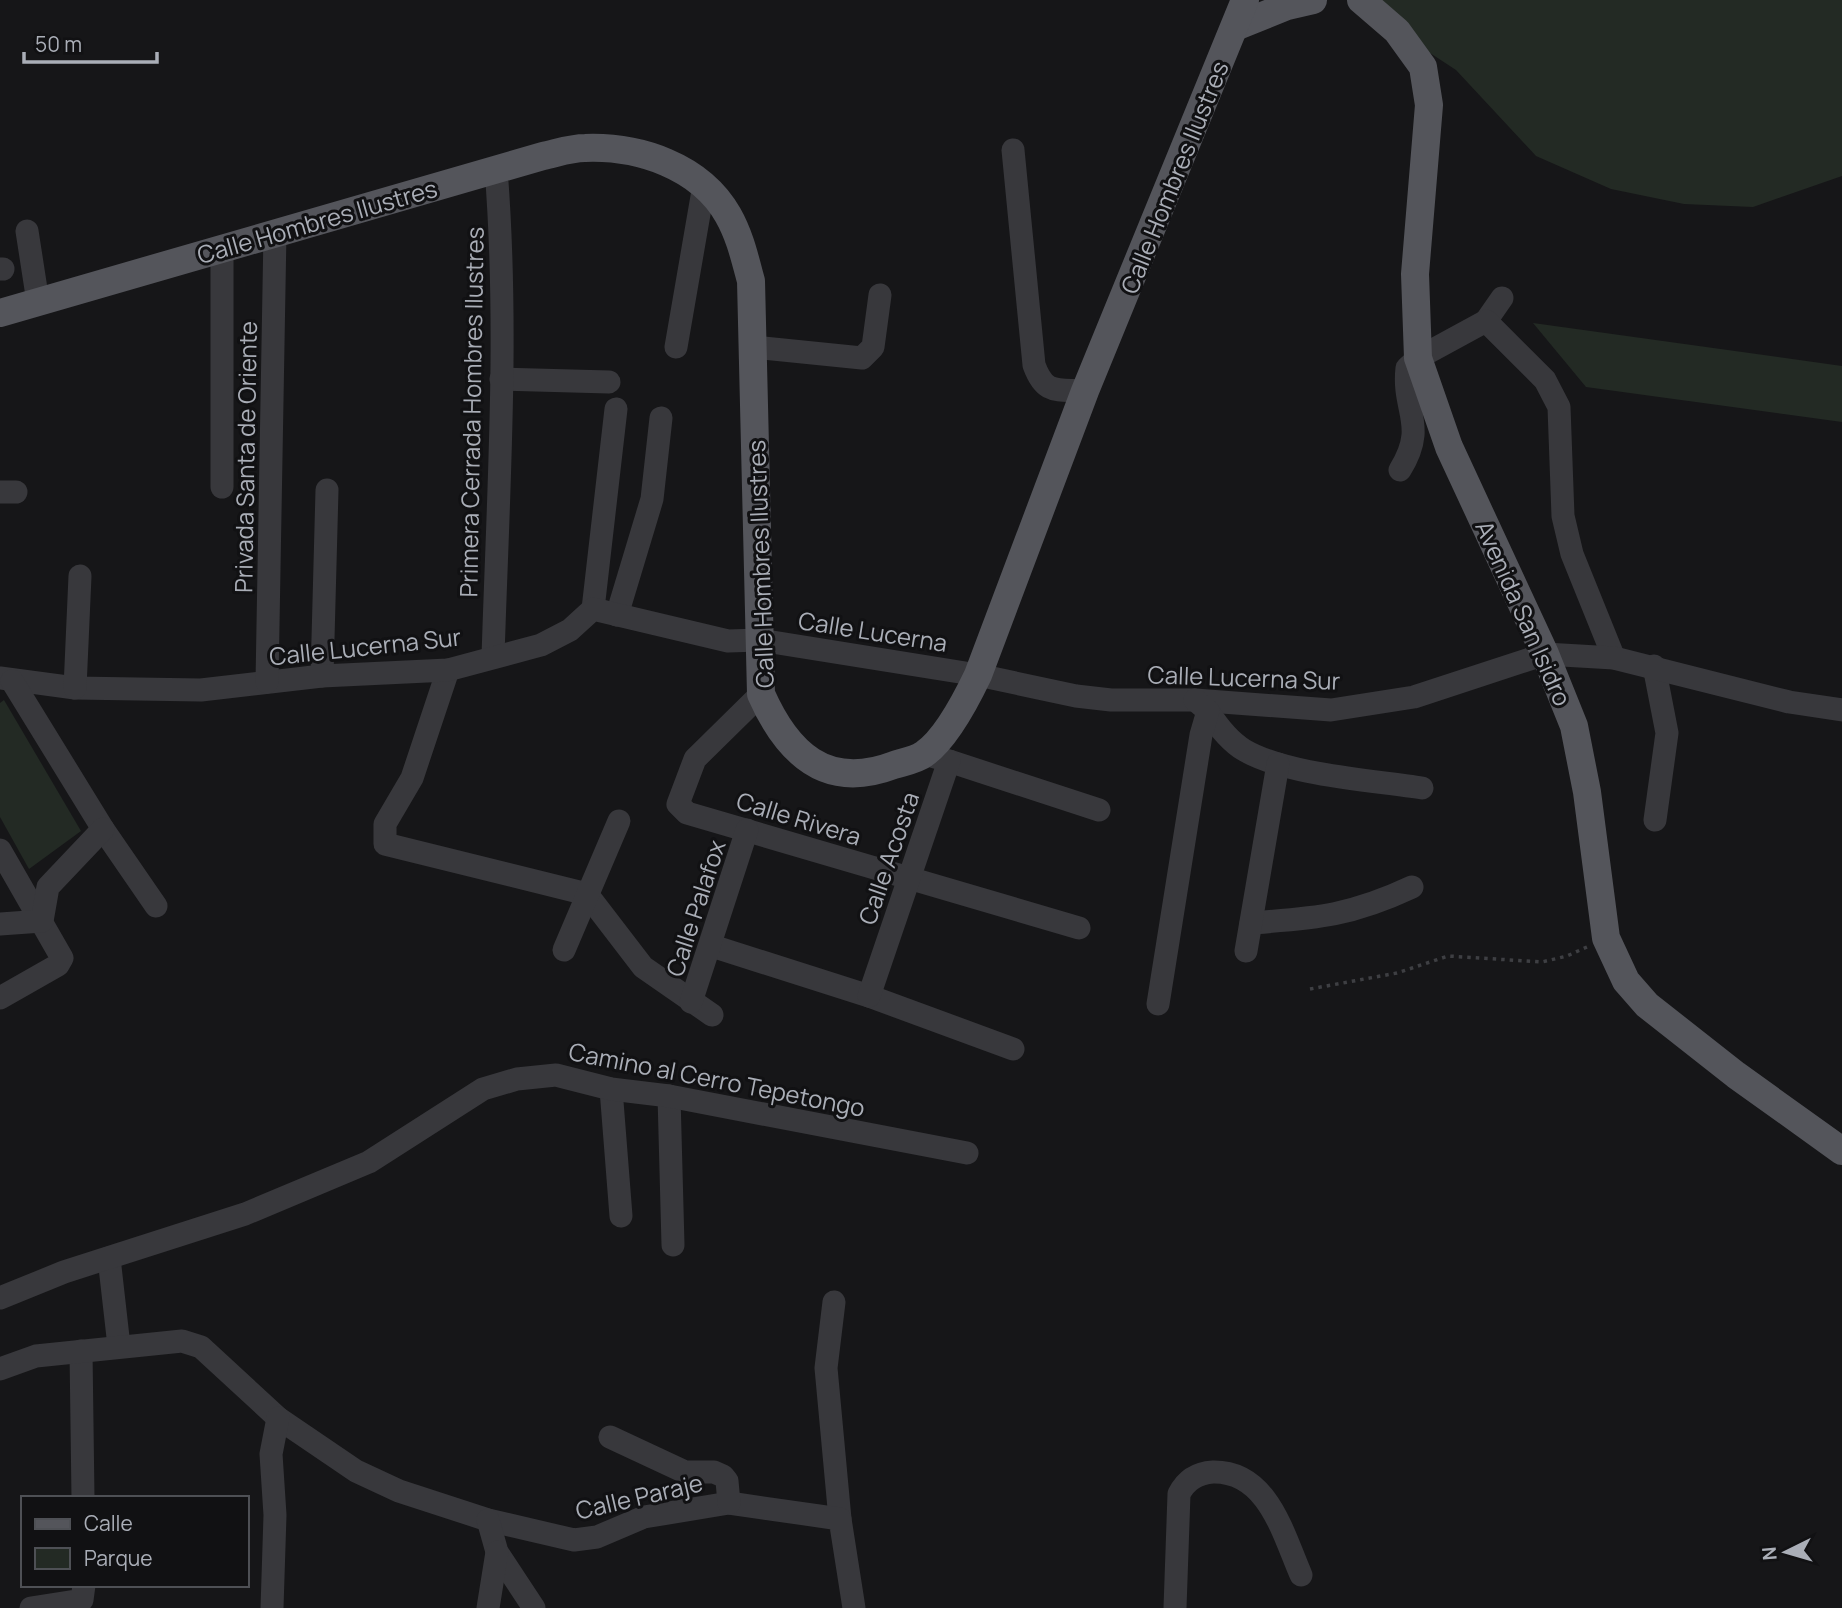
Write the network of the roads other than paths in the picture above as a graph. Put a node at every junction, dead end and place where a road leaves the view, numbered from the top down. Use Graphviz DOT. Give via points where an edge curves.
graph roads {
  1 [pos="1245,0"];
  2 [pos="1313,0"];
  3 [pos="1361,0"];
  4 [pos="1236,27"];
  5 [pos="1013,150"];
  6 [pos="496,169"];
  7 [pos="705,185"];
  8 [pos="27,231"];
  9 [pos="275,232"];
  10 [pos="222,248"];
  11 [pos="880,295"];
  12 [pos="1502,298"];
  13 [pos="38,302"];
  14 [pos="0,313"];
  15 [pos="1486,321"];
  16 [pos="676,347"];
  17 [pos="753,347"];
  18 [pos="1418,358"];
  19 [pos="501,379"];
  20 [pos="609,382"];
  21 [pos="1086,391"];
  22 [pos="616,409"];
  23 [pos="661,418"];
  24 [pos="1401,470"];
  25 [pos="222,487"];
  26 [pos="327,490"];
  27 [pos="80,576"];
  28 [pos="593,609"];
  29 [pos="617,615"];
  30 [pos="760,640"];
  31 [pos="1545,654"];
  32 [pos="493,657"];
  33 [pos="1615,658"];
  34 [pos="1654,667"];
  35 [pos="448,670"];
  36 [pos="978,675"];
  37 [pos="322,676"];
  38 [pos="6,680"];
  39 [pos="267,682"];
  40 [pos="75,688"];
  41 [pos="761,694"];
  42 [pos="1201,705"];
  43 [pos="1842,710"];
  44 [pos="937,758"];
  45 [pos="1278,764"];
  46 [pos="1422,788"];
  47 [pos="1099,810"];
  48 [pos="1655,820"];
  49 [pos="619,821"];
  50 [pos="103,829"];
  51 [pos="747,830"];
  52 [pos="0,850"];
  53 [pos="908,878"];
  54 [pos="1412,887"];
  55 [pos="587,894"];
  56 [pos="156,906"];
  57 [pos="42,921"];
  58 [pos="1251,923"];
  59 [pos="0,924"];
  60 [pos="1079,928"];
  61 [pos="712,946"];
  62 [pos="564,950"];
  63 [pos="1247,951"];
  64 [pos="869,996"];
  65 [pos="0,998"];
  66 [pos="691,1002"];
  67 [pos="1158,1004"];
  68 [pos="712,1015"];
  69 [pos="1013,1049"];
  70 [pos="611,1089"];
  71 [pos="669,1096"];
  72 [pos="1842,1151"];
  73 [pos="967,1153"];
  74 [pos="621,1216"];
  75 [pos="673,1245"];
  76 [pos="109,1258"];
  77 [pos="0,1298"];
  78 [pos="834,1301"];
  79 [pos="119,1346"];
  80 [pos="81,1351"];
  81 [pos="0,1369"];
  82 [pos="278,1419"];
  83 [pos="610,1437"];
  84 [pos="83,1496"];
  85 [pos="729,1503"];
  86 [pos="841,1519"];
  87 [pos="488,1520"];
  88 [pos="497,1552"];
  89 [pos="1301,1575"];
  90 [pos="83,1593"];
  91 [pos="31,1608"];
  92 [pos="272,1608"];
  93 [pos="488,1608"];
  94 [pos="534,1608"];
  95 [pos="854,1608"];
  96 [pos="1175,1608"];
  1 -- 4 [label="main road, Calle Hombres Ilustres"];
  2 -- 4 [label="main road"];
  3 -- 18 [label="main road, Avenida San Isidro" via="1397,31 1423,67 1429,105 1415,274"];
  4 -- 21 [label="main road, Calle Hombres Ilustres"];
  5 -- 21 [label="street" via="1034,365 1047,388"];
  6 -- 7 [label="main road, Calle Hombres Ilustres" via="583,148 622,149 661,159"];
  6 -- 9 [label="main road, Calle Hombres Ilustres"];
  6 -- 19 [label="street, Primera Cerrada Hombres Ilustres" via="502,240"];
  7 -- 16 [label="street"];
  7 -- 17 [label="main road, Calle Hombres Ilustres" via="728,215 742,245 751,281"];
  8 -- 13 [label="street"];
  9 -- 10 [label="main road, Calle Hombres Ilustres"];
  9 -- 39 [label="street, Privada Santa de Oriente"];
  10 -- 13 [label="main road, Calle Hombres Ilustres"];
  10 -- 25 [label="street"];
  11 -- 17 [label="street" via="873,347 862,358"];
  12 -- 15 [label="street"];
  13 -- 14 [label="main road, Calle Hombres Ilustres"];
  15 -- 18 [label="street"];
  15 -- 33 [label="street" via="1545,380 1559,407 1563,516 1572,554"];
  17 -- 30 [label="main road, Calle Hombres Ilustres"];
  18 -- 24 [label="street" via="1407,368 1415,427 1412,450"];
  18 -- 31 [label="main road, Avenida San Isidro" via="1449,447"];
  19 -- 20 [label="street"];
  19 -- 32 [label="street, Primera Cerrada Hombres Ilustres"];
  21 -- 36 [label="main road, Calle Hombres Ilustres"];
  22 -- 28 [label="street"];
  23 -- 29 [label="street" via="652,499"];
  26 -- 37 [label="street"];
  27 -- 40 [label="street"];
  28 -- 29 [label="street"];
  28 -- 32 [label="street, Calle Lucerna Sur" via="570,630 541,645"];
  29 -- 30 [label="street" via="728,641"];
  30 -- 36 [label="street, Calle Lucerna"];
  30 -- 41 [label="main road, Calle Hombres Ilustres"];
  31 -- 33 [label="street"];
  31 -- 42 [label="street, Calle Lucerna Sur" via="1414,697 1331,710"];
  31 -- 72 [label="main road, Avenida San Isidro" via="1574,726 1606,938 1626,981 1647,1005"];
  32 -- 35 [label="street, Calle Lucerna Sur"];
  33 -- 34 [label="street"];
  34 -- 43 [label="street" via="1789,702"];
  34 -- 48 [label="street" via="1667,733"];
  35 -- 37 [label="street, Calle Lucerna Sur"];
  35 -- 55 [label="street" via="412,778 385,824 385,844"];
  36 -- 42 [label="street, Calle Lucerna Sur" via="1076,696"];
  36 -- 44 [label="main road, Calle Hombres Ilustres"];
  37 -- 39 [label="street, Calle Lucerna Sur"];
  38 -- 40 [label="street, Calle Lucerna Sur"];
  38 -- 50 [label="street"];
  39 -- 40 [label="street, Calle Lucerna Sur" via="201,690"];
  41 -- 44 [label="main road, Calle Hombres Ilustres" via="774,723 795,750 819,767 848,775"];
  41 -- 51 [label="street, Calle Rivera" via="695,759 678,804 687,813"];
  42 -- 45 [label="street" via="1243,749"];
  42 -- 67 [label="street" via="1201,734"];
  44 -- 47 [label="street"];
  44 -- 53 [label="street, Calle Acosta"];
  45 -- 46 [label="street"];
  45 -- 58 [label="street"];
  49 -- 55 [label="street"];
  50 -- 56 [label="street"];
  50 -- 57 [label="street" via="48,887"];
  51 -- 53 [label="street, Calle Rivera"];
  51 -- 61 [label="street, Calle Palafox"];
  52 -- 57 [label="street"];
  53 -- 60 [label="street, Calle Rivera"];
  53 -- 64 [label="street, Calle Acosta"];
  54 -- 58 [label="street" via="1373,906 1335,916"];
  55 -- 62 [label="street"];
  55 -- 66 [label="street" via="643,967"];
  57 -- 59 [label="street"];
  57 -- 65 [label="street" via="62,958 58,965"];
  58 -- 63 [label="street"];
  61 -- 64 [label="street"];
  61 -- 66 [label="street, Calle Palafox"];
  64 -- 69 [label="street"];
  66 -- 68 [label="street"];
  70 -- 71 [label="street, Camino al Cerro Tepetongo"];
  70 -- 74 [label="street"];
  70 -- 76 [label="street, Camino al Cerro Tepetongo" via="556,1075 483,1089 369,1162 245,1214"];
  71 -- 73 [label="street, Camino al Cerro Tepetongo"];
  71 -- 75 [label="street"];
  76 -- 77 [label="street, Camino al Cerro Tepetongo"];
  76 -- 79 [label="street"];
  78 -- 86 [label="street" via="826,1368"];
  79 -- 80 [label="street, Calle Paraje"];
  79 -- 82 [label="street, Calle Paraje" via="182,1341 201,1347"];
  80 -- 81 [label="street, Calle Paraje" via="36,1356"];
  80 -- 84 [label="street"];
  82 -- 87 [label="street, Calle Paraje" via="356,1471 399,1491"];
  82 -- 92 [label="street" via="271,1454 275,1515"];
  83 -- 85 [label="street" via="685,1472 723,1476"];
  85 -- 86 [label="street, Calle Paraje"];
  85 -- 87 [label="street, Calle Paraje" via="644,1517 597,1537 574,1540"];
  86 -- 95 [label="street"];
  87 -- 88 [label="street"];
  88 -- 93 [label="street"];
  88 -- 94 [label="street"];
  89 -- 96 [label="street" via="1265,1496 1243,1478 1224,1472 1196,1476 1185,1482 1179,1494"];
  90 -- 91 [label="street"];
}
